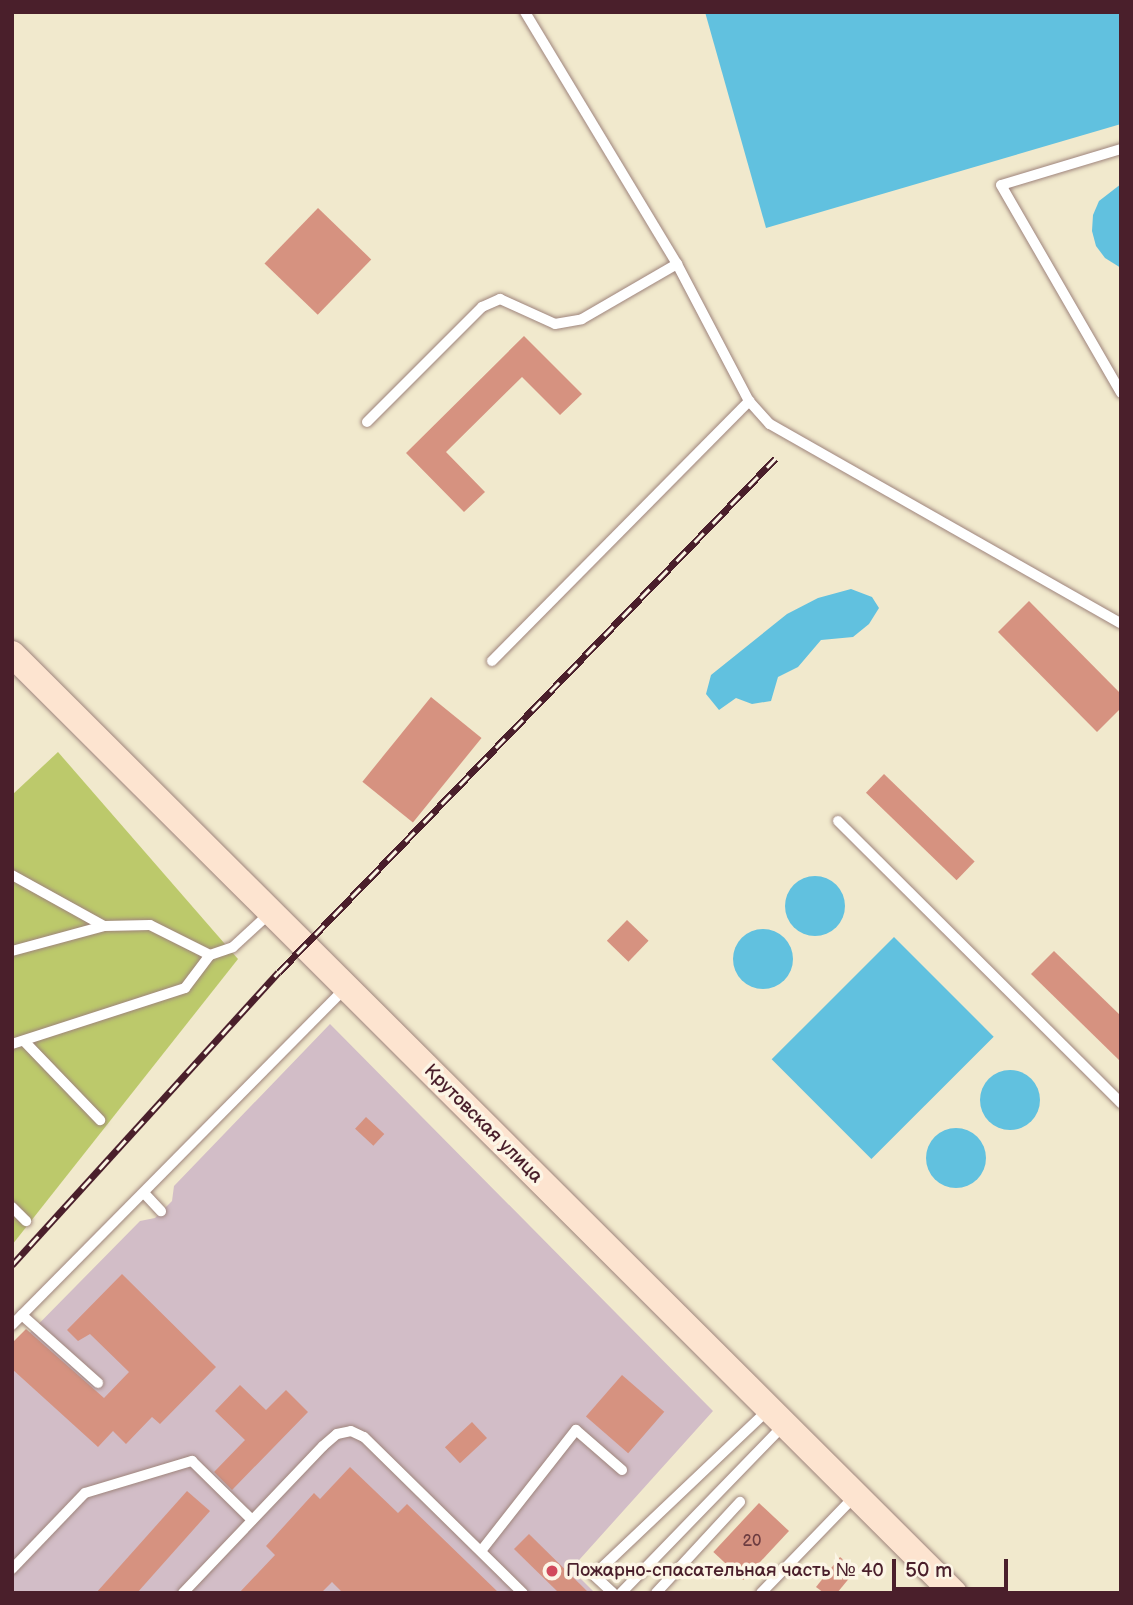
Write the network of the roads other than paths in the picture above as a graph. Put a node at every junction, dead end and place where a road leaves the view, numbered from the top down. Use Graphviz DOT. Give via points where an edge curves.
graph roads {
  1 [pos="525,12"];
  2 [pos="1121,149"];
  3 [pos="677,264"];
  4 [pos="1121,393"];
  5 [pos="749,401"];
  6 [pos="367,422"];
  7 [pos="1121,623"];
  8 [pos="12,654"];
  9 [pos="492,661"];
  10 [pos="838,821"];
  11 [pos="12,875"];
  12 [pos="271,912"];
  13 [pos="104,926"];
  14 [pos="12,951"];
  15 [pos="211,956"];
  16 [pos="346,987"];
  17 [pos="24,1041"];
  18 [pos="12,1044"];
  19 [pos="1121,1103"];
  20 [pos="100,1120"];
  21 [pos="144,1192"];
  22 [pos="12,1207"];
  23 [pos="161,1211"];
  24 [pos="26,1221"];
  25 [pos="22,1315"];
  26 [pos="12,1325"];
  27 [pos="98,1383"];
  28 [pos="776,1417"];
  29 [pos="622,1470"];
  30 [pos="855,1495"];
  31 [pos="740,1502"];
  32 [pos="252,1520"];
  33 [pos="481,1551"];
  34 [pos="12,1569"];
  35 [pos="183,1593"];
  36 [pos="523,1593"];
  37 [pos="613,1593"];
  38 [pos="621,1593"];
  39 [pos="656,1593"];
  40 [pos="761,1593"];
  41 [pos="954,1593"];
  1 -- 3 [label="lane"];
  2 -- 4 [label="lane" via="1001,186"];
  3 -- 5 [label="lane"];
  3 -- 6 [label="lane" via="582,318 555,324 500,299 482,307"];
  5 -- 7 [label="lane" via="770,424"];
  5 -- 9 [label="lane"];
  8 -- 12 [label="street, Крутовская улица"];
  10 -- 19 [label="lane"];
  11 -- 13 [label="lane"];
  12 -- 15 [label="lane" via="233,947"];
  12 -- 16 [label="street, Крутовская улица"];
  13 -- 14 [label="lane"];
  13 -- 15 [label="lane" via="159,927"];
  15 -- 17 [label="lane" via="184,988"];
  16 -- 21 [label="lane"];
  16 -- 28 [label="street, Крутовская улица"];
  17 -- 18 [label="lane"];
  17 -- 20 [label="lane"];
  21 -- 23 [label="lane"];
  21 -- 25 [label="lane"];
  22 -- 24 [label="lane"];
  25 -- 26 [label="lane"];
  25 -- 27 [label="lane"];
  28 -- 30 [label="street, Крутовская улица"];
  28 -- 37 [label="lane" via="594,1574"];
  28 -- 38 [label="lane"];
  29 -- 33 [label="lane" via="576,1430"];
  30 -- 40 [label="lane"];
  30 -- 41 [label="street, Крутовская улица"];
  31 -- 39 [label="lane"];
  32 -- 33 [label="lane" via="323,1446 337,1434 351,1431 364,1437"];
  32 -- 34 [label="lane" via="192,1461 85,1493"];
  32 -- 35 [label="lane"];
  33 -- 36 [label="lane"];
}
